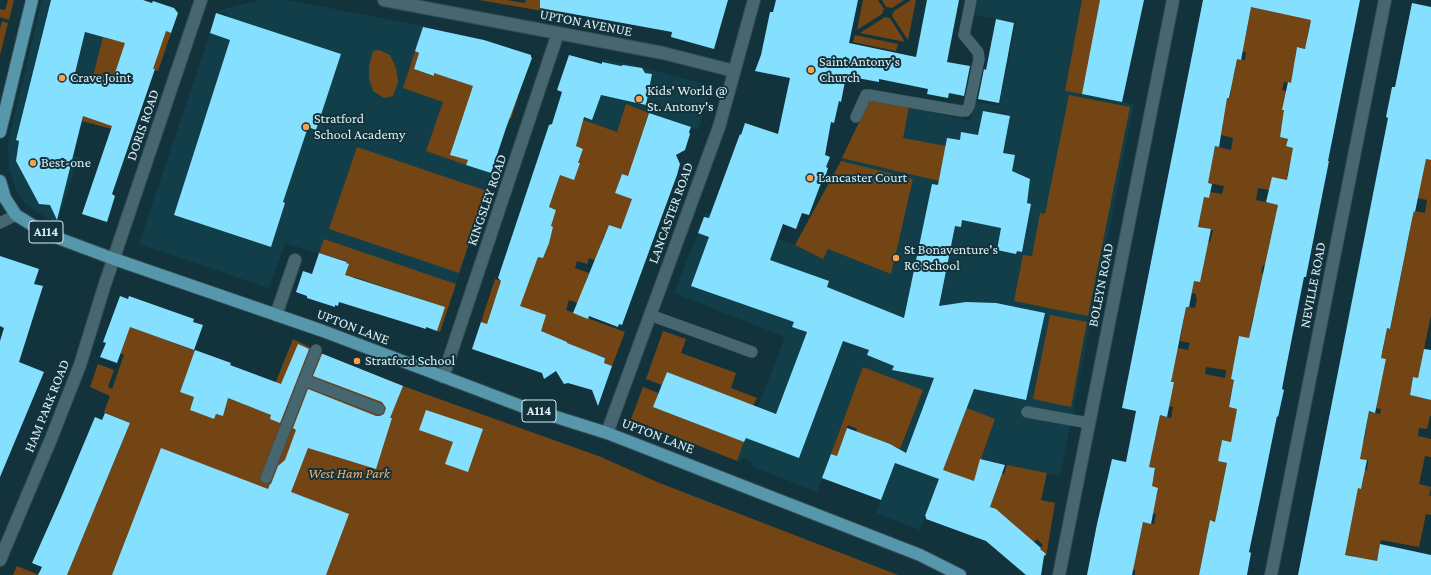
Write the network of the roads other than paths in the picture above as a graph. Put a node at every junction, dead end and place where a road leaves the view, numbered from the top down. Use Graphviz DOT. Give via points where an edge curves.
graph roads {
  1 [pos="32,0"];
  2 [pos="201,0"];
  3 [pos="384,0"];
  4 [pos="754,0"];
  5 [pos="970,0"];
  6 [pos="1173,0"];
  7 [pos="1385,0"];
  8 [pos="558,33"];
  9 [pos="734,71"];
  10 [pos="3,102"];
  11 [pos="856,117"];
  12 [pos="0,132"];
  13 [pos="0,181"];
  14 [pos="16,215"];
  15 [pos="0,223"];
  16 [pos="114,259"];
  17 [pos="295,260"];
  18 [pos="276,315"];
  19 [pos="650,315"];
  20 [pos="316,350"];
  21 [pos="752,352"];
  22 [pos="443,377"];
  23 [pos="304,380"];
  24 [pos="379,409"];
  25 [pos="1027,412"];
  26 [pos="1089,423"];
  27 [pos="607,433"];
  28 [pos="266,478"];
  29 [pos="0,560"];
  30 [pos="960,575"];
  31 [pos="1059,575"];
  32 [pos="1271,575"];
  1 -- 10 [label="main road"];
  2 -- 16 [label="street, DORIS ROAD"];
  3 -- 8 [label="street, UPTON AVENUE"];
  4 -- 9 [label="street, LANCASTER ROAD"];
  5 -- 11 [label="lane" via="964,35 978,52 979,59 966,111 866,95"];
  6 -- 26 [label="street, BOLEYN ROAD"];
  7 -- 32 [label="street, NEVILLE ROAD"];
  8 -- 9 [label="street, UPTON AVENUE" via="663,53"];
  8 -- 22 [label="street, KINGSLEY ROAD"];
  9 -- 19 [label="street, LANCASTER ROAD" via="719,127"];
  10 -- 12 [label="main road"];
  13 -- 14 [label="main road, UPTON LANE / A114" via="5,198"];
  14 -- 15 [label="lane"];
  14 -- 16 [label="main road, UPTON LANE / A114" via="63,240"];
  16 -- 18 [label="main road, UPTON LANE / A114"];
  16 -- 29 [label="street, HAM PARK ROAD" via="80,365"];
  17 -- 18 [label="street"];
  18 -- 22 [label="main road, UPTON LANE / A114"];
  19 -- 21 [label="lane"];
  19 -- 27 [label="street, LANCASTER ROAD"];
  20 -- 23 [label="lane"];
  22 -- 27 [label="main road, UPTON LANE / A114" via="521,406"];
  23 -- 24 [label="lane"];
  23 -- 28 [label="lane"];
  25 -- 26 [label="lane"];
  26 -- 31 [label="street, BOLEYN ROAD"];
  27 -- 30 [label="main road, UPTON LANE / A114" via="920,555"];
}
